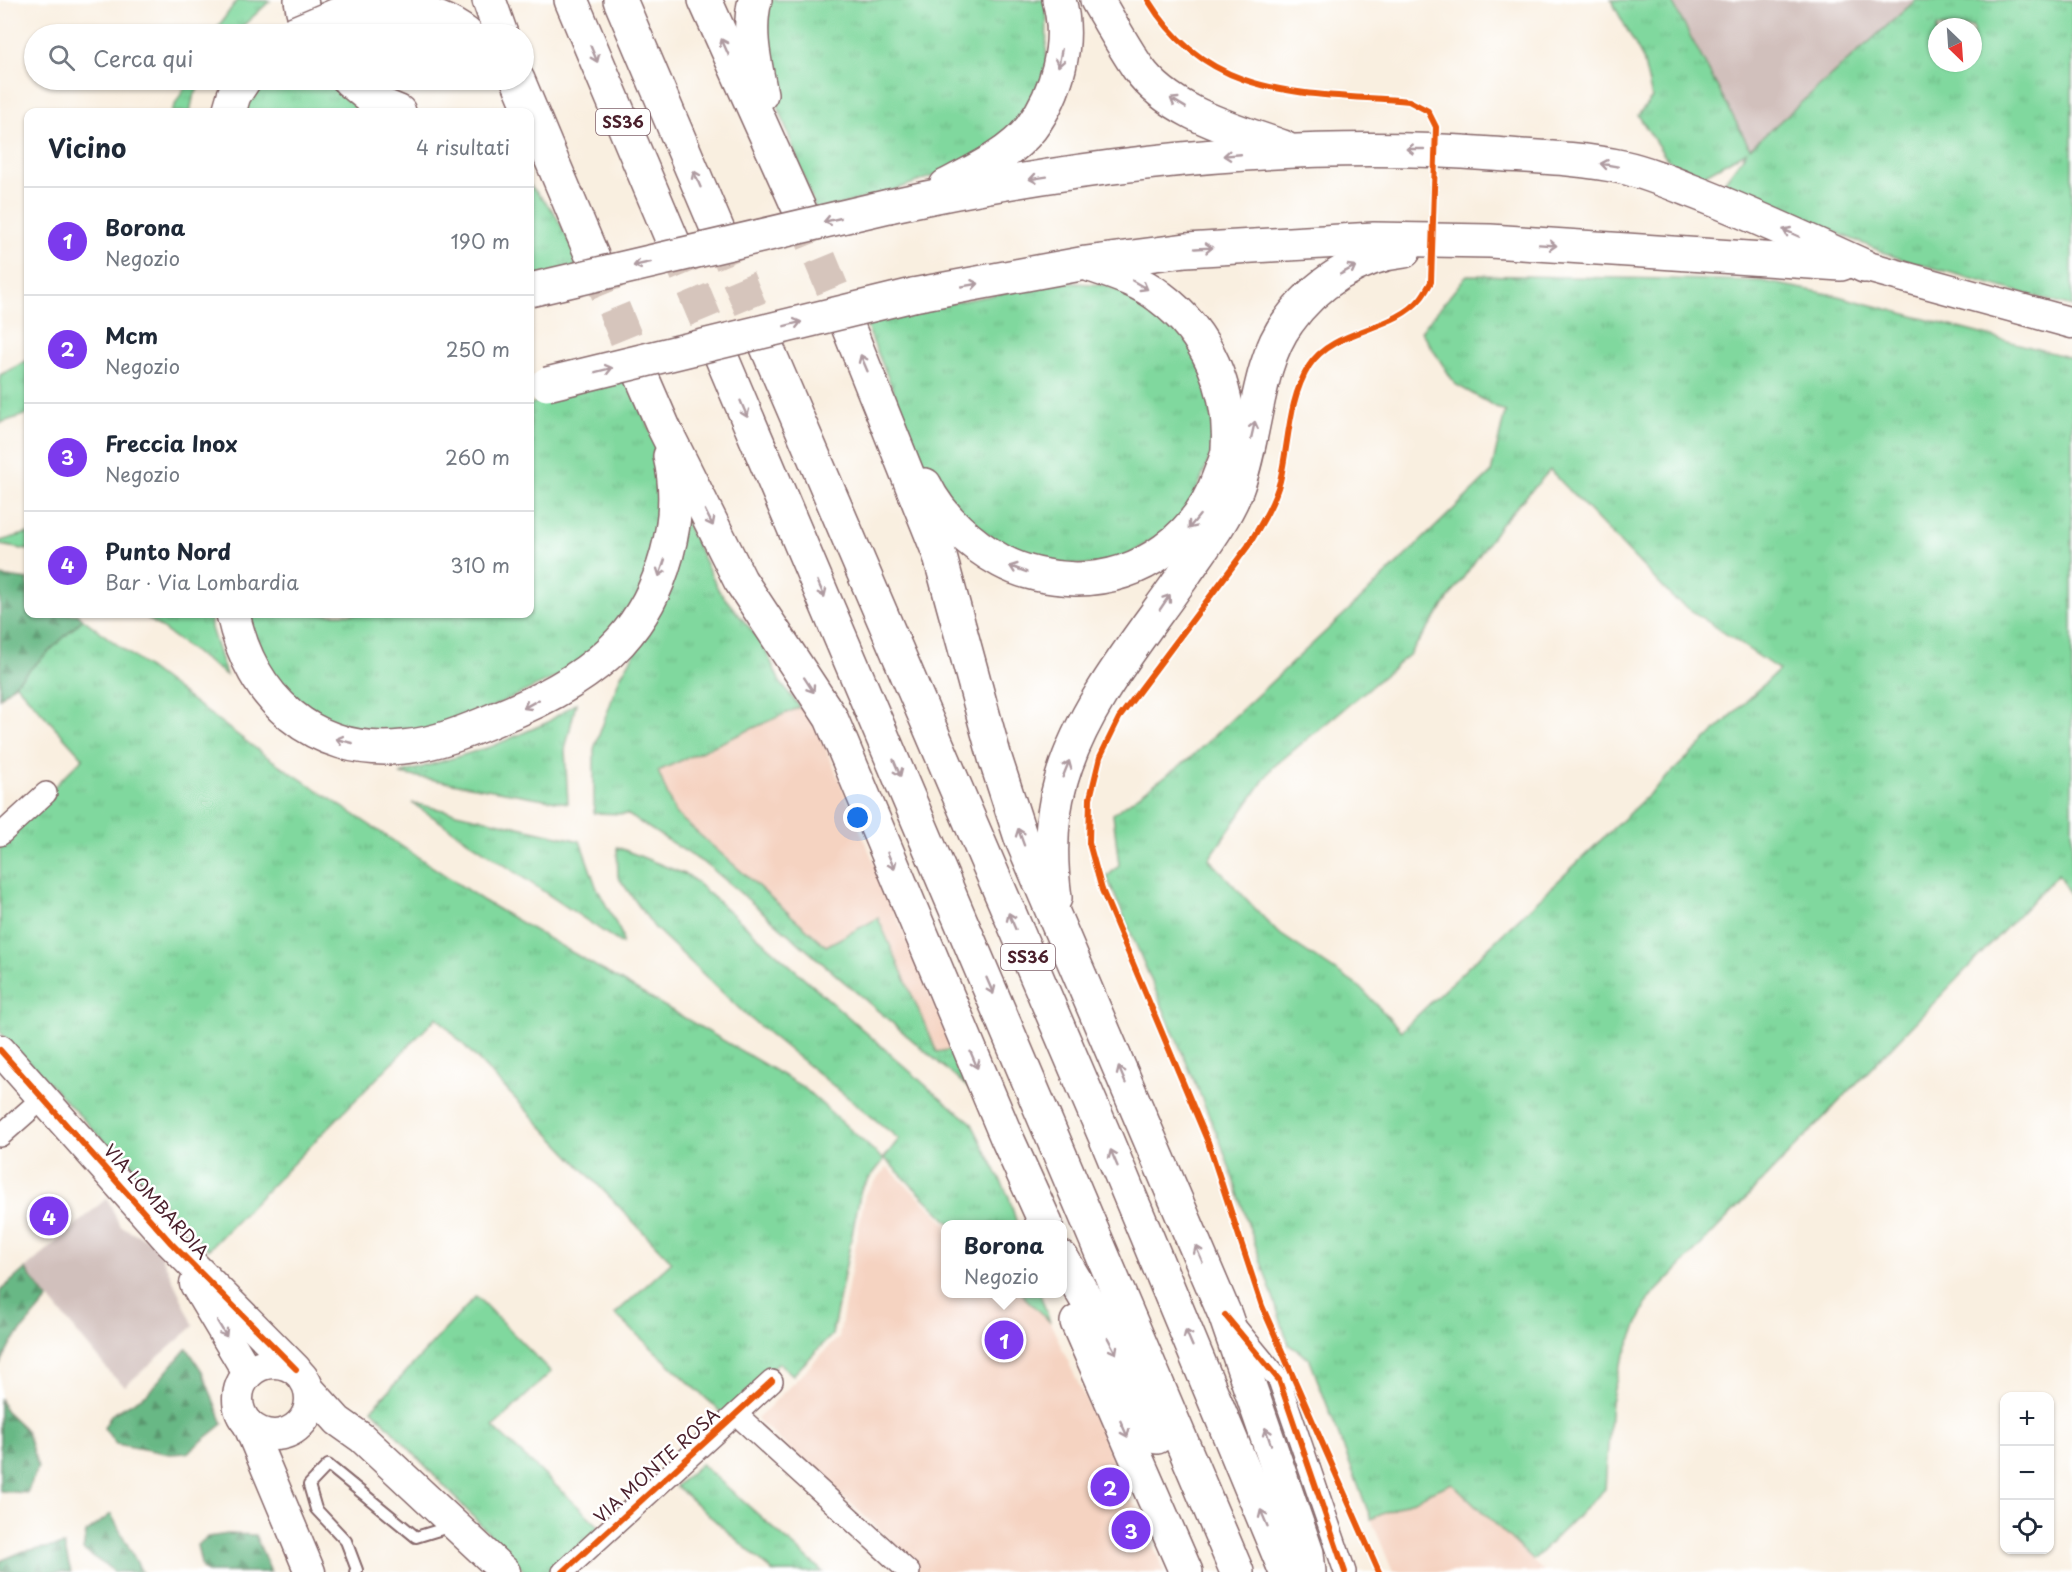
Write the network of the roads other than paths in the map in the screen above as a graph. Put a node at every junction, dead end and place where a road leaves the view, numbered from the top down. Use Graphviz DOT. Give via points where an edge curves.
graph roads {
  1 [pos="301,0"];
  2 [pos="489,0"];
  3 [pos="571,0"];
  4 [pos="620,0"];
  5 [pos="705,0"];
  6 [pos="755,0"];
  7 [pos="1059,0"];
  8 [pos="1097,0"];
  9 [pos="310,24"];
  10 [pos="316,24"];
  11 [pos="445,24"];
  12 [pos="497,24"];
  13 [pos="237,90"];
  14 [pos="362,90"];
  15 [pos="521,90"];
  16 [pos="230,108"];
  17 [pos="389,108"];
  18 [pos="529,108"];
  19 [pos="534,120"];
  20 [pos="1290,150"];
  21 [pos="534,172"];
  22 [pos="786,176"];
  23 [pos="904,203"];
  24 [pos="801,213"];
  25 [pos="574,215"];
  26 [pos="719,233"];
  27 [pos="1490,242"];
  28 [pos="674,244"];
  29 [pos="1086,263"];
  30 [pos="595,264"];
  31 [pos="1864,266"];
  32 [pos="534,289"];
  33 [pos="2072,323"];
  34 [pos="848,324"];
  35 [pos="766,345"];
  36 [pos="721,356"];
  37 [pos="641,375"];
  38 [pos="538,386"];
  39 [pos="880,402"];
  40 [pos="664,428"];
  41 [pos="233,618"];
  42 [pos="46,793"];
  43 [pos="0,835"];
  44 [pos="1059,930"];
  45 [pos="0,1050"];
  46 [pos="43,1098"];
  47 [pos="0,1136"];
  48 [pos="1044,1220"];
  49 [pos="171,1243"];
  50 [pos="1067,1267"];
  51 [pos="1066,1298"];
  52 [pos="1225,1315"];
  53 [pos="248,1373"];
  54 [pos="303,1379"];
  55 [pos="772,1382"];
  56 [pos="736,1414"];
  57 [pos="338,1421"];
  58 [pos="248,1424"];
  59 [pos="296,1427"];
  60 [pos="272,1478"];
  61 [pos="455,1526"];
  62 [pos="310,1572"];
  63 [pos="355,1572"];
  64 [pos="505,1572"];
  65 [pos="563,1572"];
  66 [pos="909,1572"];
  67 [pos="1186,1572"];
  68 [pos="1232,1572"];
  69 [pos="1237,1572"];
  70 [pos="1286,1572"];
  71 [pos="1309,1572"];
  72 [pos="1345,1572"];
  1 -- 9 [label="highway"];
  2 -- 12 [label="highway"];
  3 -- 28 [label="highway, SS36, one-way"];
  26 -- 4 [label="highway, SS36, one-way"];
  22 -- 5 [label="highway, one-way"];
  6 -- 22 [label="highway" via="752,47 762,103"];
  7 -- 23 [label="highway, one-way" via="1062,55 1050,94 1030,129 996,158"];
  20 -- 8 [label="highway, one-way" via="1200,116 1168,97 1139,70"];
  10 -- 11 [label="highway, bridge" via="344,12 387,8 424,14"];
  13 -- 16 [label="highway"];
  14 -- 17 [label="highway"];
  15 -- 18 [label="highway"];
  19 -- 25 [label="highway"];
  20 -- 23 [label="highway, one-way" via="1119,166"];
  31 -- 20 [label="highway, one-way" via="1716,200 1624,168 1584,160 1432,149"];
  21 -- 25 [label="highway"];
  22 -- 24 [label="highway"];
  23 -- 32 [label="highway, one-way, bridge"];
  25 -- 30 [label="highway"];
  29 -- 27 [label="highway, one-way" via="1186,249 1374,239"];
  27 -- 31 [label="highway, one-way"];
  44 -- 27 [label="highway, one-way" via="1051,869 1061,781 1103,692 1219,524 1236,491 1269,360 1286,323 1312,294 1349,268 1390,252"];
  38 -- 29 [label="highway, one-way, bridge" via="913,295"];
  29 -- 39 [label="highway, one-way" via="1129,278 1160,296 1191,326 1212,360 1228,405 1228,451 1214,491 1194,523 1166,550 1130,571 1092,579 1052,578 1016,569 979,549 949,519 927,489"];
  31 -- 33 [label="street"];
  39 -- 34 [label="highway, one-way"];
  70 -- 35 [label="highway, SS36, one-way" via="1112,1152"];
  36 -- 69 [label="highway, SS36, one-way"];
  37 -- 40 [label="highway"];
  44 -- 39 [label="highway, one-way" via="1013,815 939,553"];
  40 -- 41 [label="highway, one-way" via="674,470 674,502 668,550 651,601 620,642 576,678 524,708 452,737 403,748 361,745 329,737 294,721 272,699 251,670"];
  40 -- 48 [label="highway, one-way" via="740,580 831,718"];
  42 -- 43 [label="street"];
  52 -- 44 [label="highway, one-way"];
  45 -- 46 [label="street, VIA LOMBARDIA"];
  46 -- 47 [label="street"];
  46 -- 49 [label="street, VIA LOMBARDIA"];
  49 -- 53 [label="street, VIA LOMBARDIA, one-way"];
  49 -- 54 [label="street, VIA LOMBARDIA"];
  50 -- 68 [label="highway, one-way"];
  51 -- 67 [label="highway, one-way"];
  71 -- 52 [label="highway, one-way" via="1303,1542"];
  52 -- 72 [label="street" via="1279,1380"];
  53 -- 54 [label="street" via="270,1362 285,1364"];
  53 -- 58 [label="street" via="237,1400"];
  54 -- 57 [label="street, VIA LOMBARDIA"];
  54 -- 59 [label="street" via="308,1411"];
  55 -- 56 [label="street, VIA MONTE ROSA"];
  56 -- 65 [label="street, VIA MONTE ROSA"];
  56 -- 66 [label="street"];
  57 -- 59 [label="street"];
  57 -- 61 [label="street, VIA LOMBARDIA" via="362,1438"];
  58 -- 59 [label="street" via="271,1435"];
  58 -- 60 [label="street"];
  59 -- 60 [label="street" via="273,1454"];
  60 -- 62 [label="street"];
  61 -- 63 [label="lane" via="416,1538 328,1465 309,1485 316,1509 346,1541"];
  61 -- 64 [label="street, VIA LOMBARDIA"];
}
